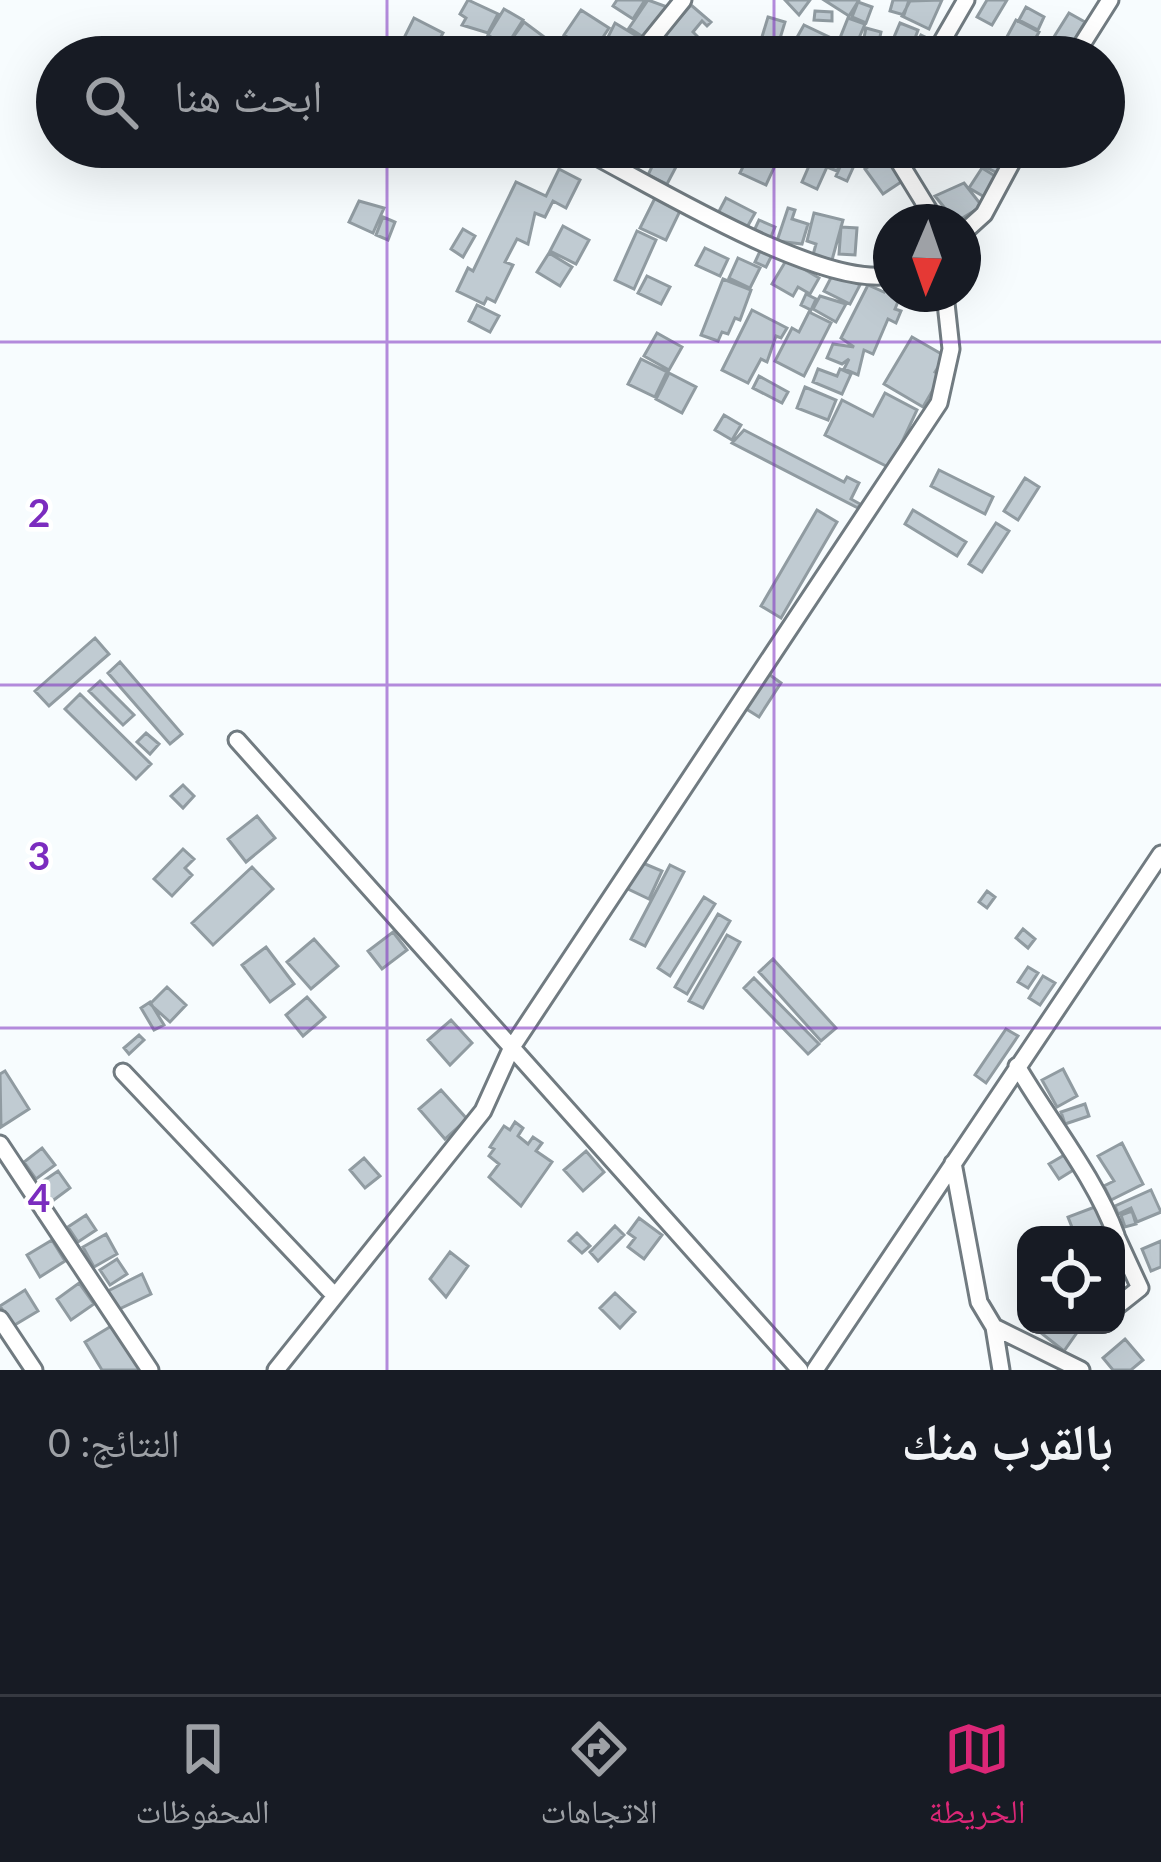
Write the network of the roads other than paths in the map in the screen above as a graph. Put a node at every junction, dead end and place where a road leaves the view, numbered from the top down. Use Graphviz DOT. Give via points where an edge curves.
graph roads {
  1 [pos="682,0"];
  2 [pos="966,0"];
  3 [pos="1111,0"];
  4 [pos="654,36"];
  5 [pos="945,36"];
  6 [pos="1088,36"];
  7 [pos="619,168"];
  8 [pos="903,168"];
  9 [pos="1009,168"];
  10 [pos="925,204"];
  11 [pos="981,217"];
  12 [pos="873,278"];
  13 [pos="947,312"];
  14 [pos="237,740"];
  15 [pos="1161,854"];
  16 [pos="512,1047"];
  17 [pos="1017,1066"];
  18 [pos="123,1072"];
  19 [pos="0,1144"];
  20 [pos="953,1163"];
  21 [pos="1112,1226"];
  22 [pos="1125,1256"];
  23 [pos="335,1296"];
  24 [pos="1125,1300"];
  25 [pos="0,1319"];
  26 [pos="994,1327"];
  27 [pos="34,1370"];
  28 [pos="150,1370"];
  29 [pos="276,1370"];
  30 [pos="800,1370"];
  31 [pos="815,1370"];
  32 [pos="1001,1370"];
  33 [pos="1081,1370"];
  1 -- 4 [label="street"];
  2 -- 5 [label="street"];
  3 -- 6 [label="street"];
  7 -- 12 [label="street" via="794,257"];
  8 -- 10 [label="street"];
  9 -- 11 [label="street"];
  13 -- 16 [label="street" via="951,349 939,403"];
  14 -- 16 [label="street"];
  15 -- 17 [label="street"];
  16 -- 23 [label="street" via="483,1111"];
  16 -- 30 [label="street"];
  17 -- 20 [label="street"];
  17 -- 21 [label="street"];
  18 -- 23 [label="street"];
  19 -- 28 [label="street"];
  20 -- 26 [label="street" via="980,1302"];
  20 -- 31 [label="street"];
  22 -- 24 [label="street" via="1140,1288"];
  23 -- 29 [label="street"];
  25 -- 27 [label="street"];
  26 -- 32 [label="street"];
  26 -- 33 [label="street"];
}
